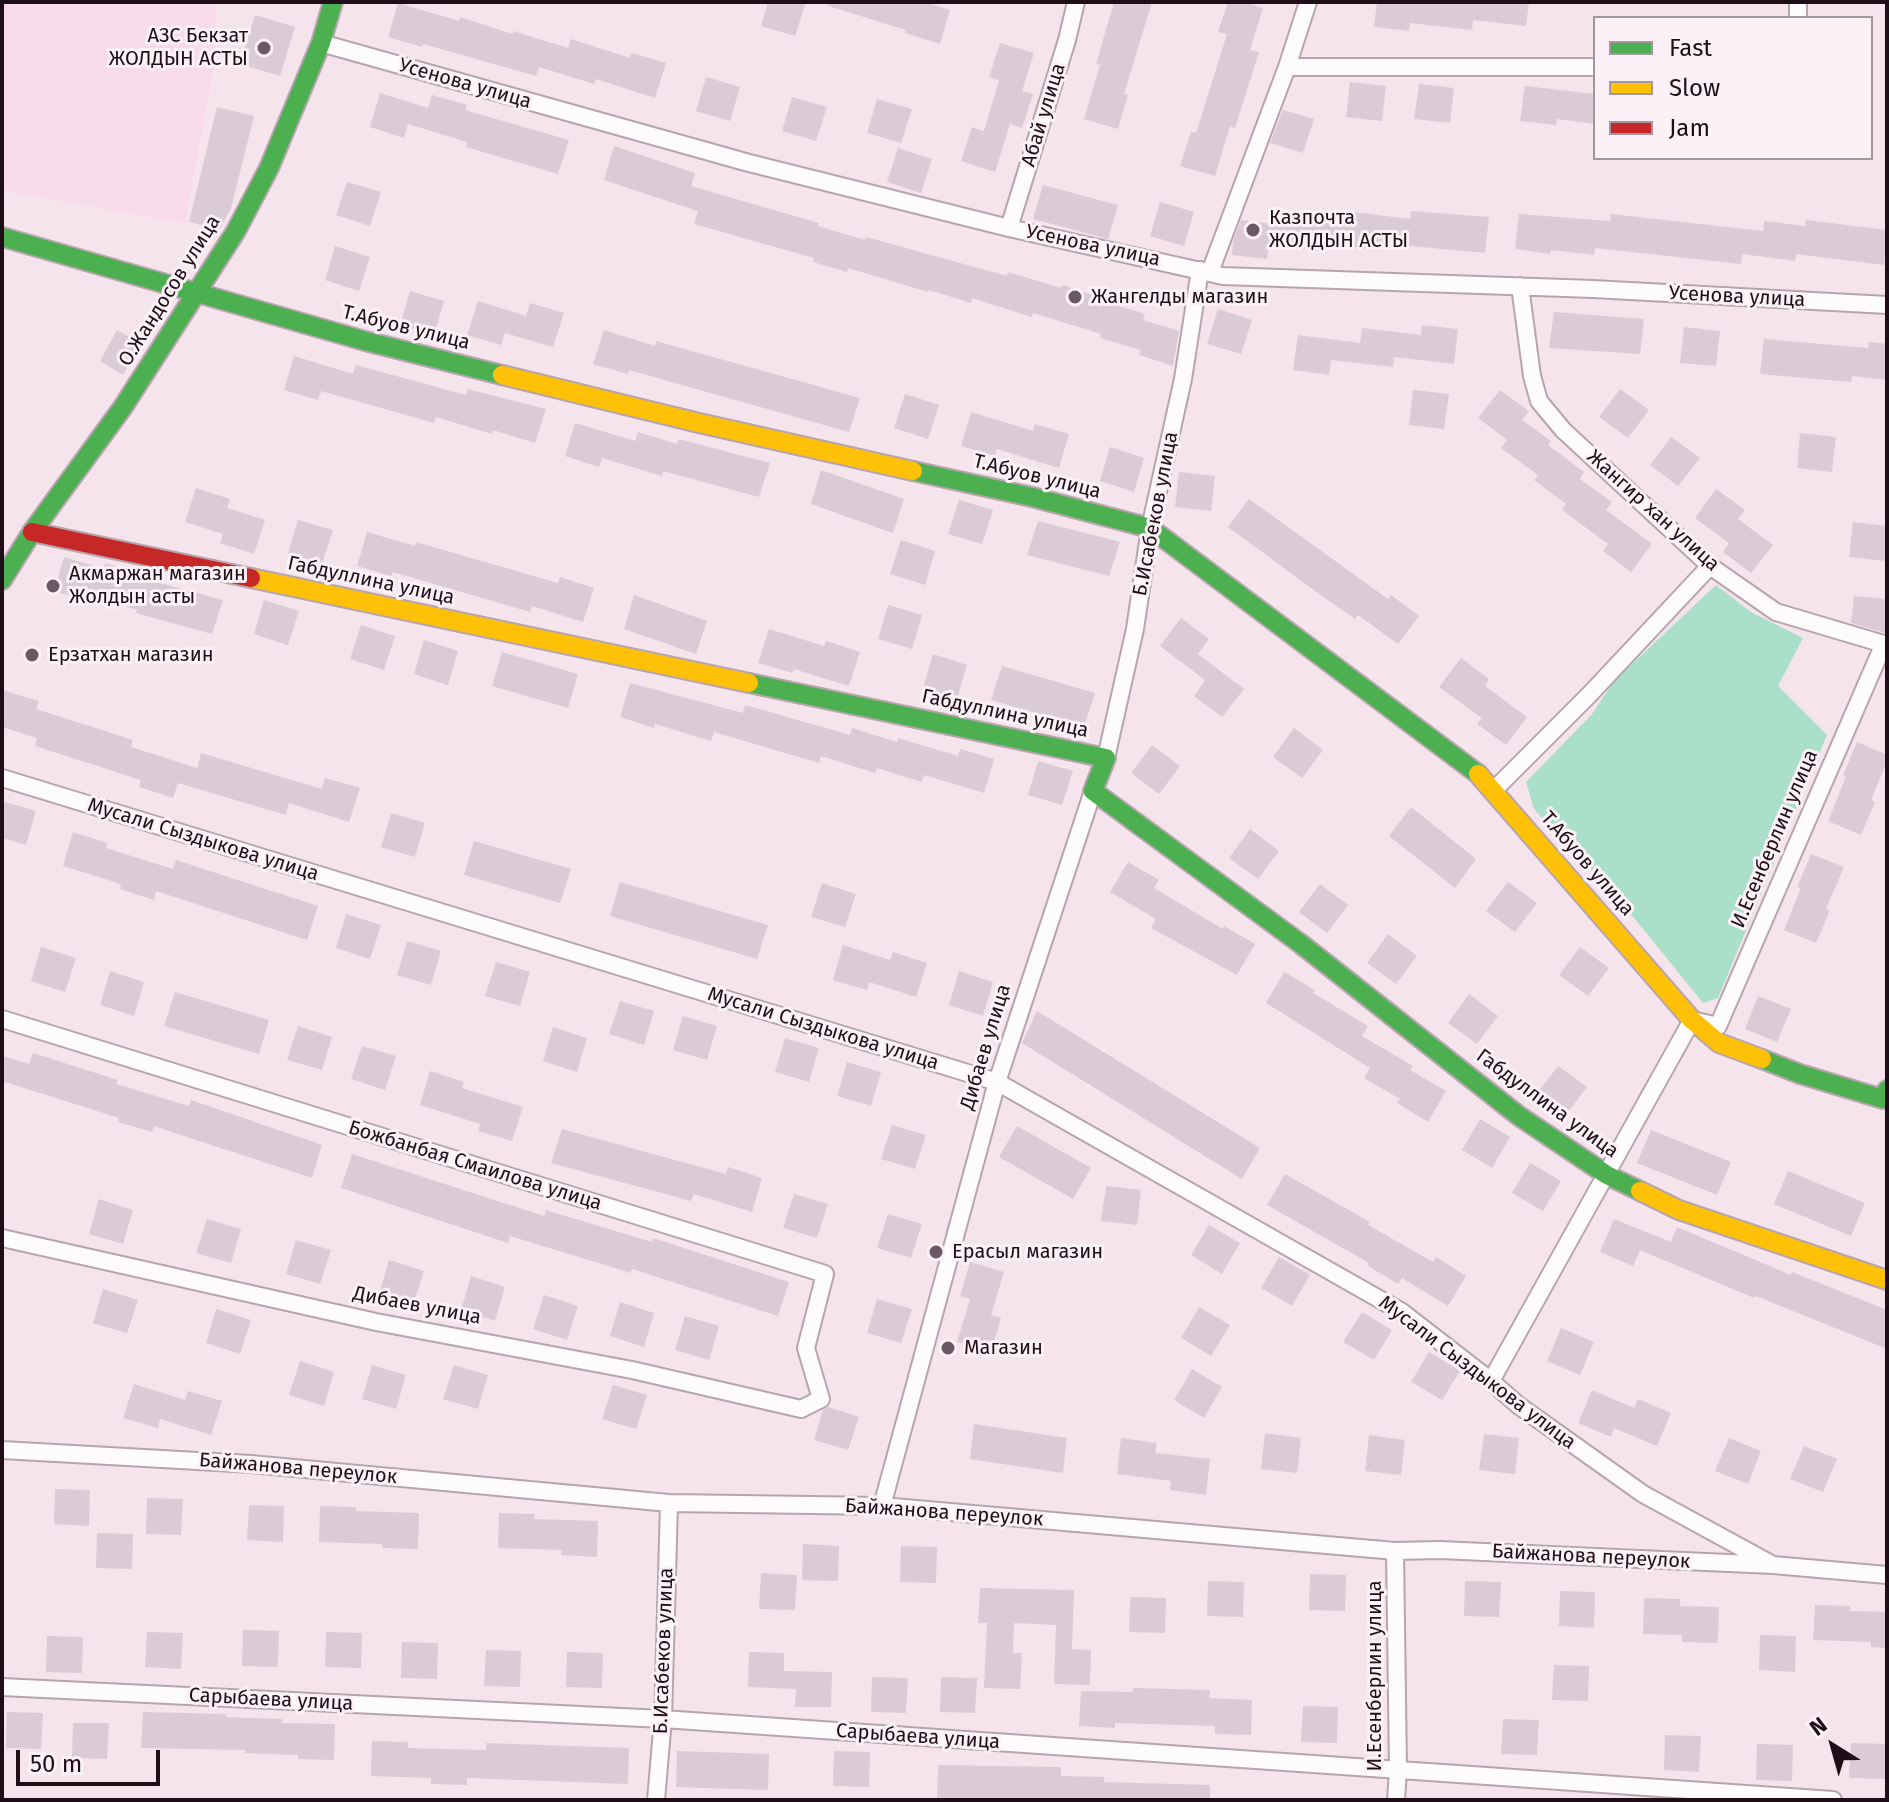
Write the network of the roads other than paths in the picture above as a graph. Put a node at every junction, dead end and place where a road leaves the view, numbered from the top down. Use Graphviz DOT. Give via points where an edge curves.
graph roads {
  1 [pos="333,2"];
  2 [pos="1076,2"];
  3 [pos="1308,2"];
  4 [pos="321,43"];
  5 [pos="1287,67"];
  6 [pos="1593,67"];
  7 [pos="1009,228"];
  8 [pos="2,237"];
  9 [pos="1205,271"];
  10 [pos="1520,286"];
  11 [pos="198,292"];
  12 [pos="1887,305"];
  13 [pos="1150,528"];
  14 [pos="32,532"];
  15 [pos="1710,566"];
  16 [pos="2,580"];
  17 [pos="1885,646"];
  18 [pos="1106,758"];
  19 [pos="2,778"];
  20 [pos="1494,790"];
  21 [pos="1093,791"];
  22 [pos="2,1019"];
  23 [pos="1692,1020"];
  24 [pos="997,1082"];
  25 [pos="1887,1090"];
  26 [pos="1607,1175"];
  27 [pos="2,1238"];
  28 [pos="1887,1280"];
  29 [pos="1491,1381"];
  30 [pos="821,1399"];
  31 [pos="2,1450"];
  32 [pos="669,1503"];
  33 [pos="882,1506"];
  34 [pos="1395,1551"];
  35 [pos="1773,1565"];
  36 [pos="1887,1575"];
  37 [pos="2,1687"];
  38 [pos="663,1719"];
  39 [pos="1398,1770"];
  40 [pos="656,1800"];
  41 [pos="1396,1800"];
  42 [pos="1833,1800"];
  1 -- 4 [label="street, О.Жандосов улица"];
  2 -- 7 [label="street, Абай улица"];
  3 -- 5 [label="street, Б.Исабеков улица"];
  4 -- 7 [label="street, Усенова улица" via="749,163"];
  4 -- 11 [label="street, О.Жандосов улица" via="269,168"];
  5 -- 6 [label="street"];
  5 -- 9 [label="street, Б.Исабеков улица"];
  7 -- 9 [label="street, Усенова улица"];
  8 -- 11 [label="street"];
  9 -- 10 [label="street, Усенова улица" via="1223,276"];
  9 -- 13 [label="street, Б.Исабеков улица"];
  10 -- 12 [label="street, Усенова улица"];
  10 -- 15 [label="street, Жангир хан улица" via="1539,401 1563,430"];
  11 -- 13 [label="street, Т.Абуов улица" via="365,341"];
  11 -- 14 [label="street, О.Жандосов улица"];
  13 -- 18 [label="street, Б.Исабеков улица" via="1135,629"];
  13 -- 20 [label="street, Т.Абуов улица"];
  14 -- 16 [label="street, О.Жандосов улица"];
  14 -- 18 [label="street, Габдуллина улица"];
  15 -- 17 [label="street, Жангир хан улица" via="1776,612"];
  15 -- 20 [label="street"];
  17 -- 23 [label="street, И.Есенберлин улица" via="1718,1026"];
  18 -- 21 [label="street, Габдуллина улица"];
  19 -- 24 [label="street, Мусали Сыздыкова улица"];
  20 -- 23 [label="street, Т.Абуов улица"];
  21 -- 24 [label="street, Дибаев улица"];
  21 -- 26 [label="street, Габдуллина улица" via="1301,944 1519,1116"];
  22 -- 30 [label="street, Божбанбая Смаилова улица" via="825,1274 806,1348"];
  23 -- 25 [label="street" via="1719,1043 1800,1074 1883,1099"];
  23 -- 26 [label="street"];
  24 -- 29 [label="street, Мусали Сыздыкова улица" via="1402,1312"];
  24 -- 33 [label="street, Дибаев улица"];
  26 -- 28 [label="street, Габдуллина улица" via="1679,1210"];
  26 -- 29 [label="street"];
  27 -- 30 [label="street, Дибаев улица" via="801,1409"];
  29 -- 35 [label="street, Мусали Сыздыкова улица" via="1643,1494"];
  31 -- 32 [label="street, Байжанова переулок" via="251,1464"];
  32 -- 33 [label="street, Байжанова переулок"];
  32 -- 38 [label="street, Б.Исабеков улица"];
  33 -- 34 [label="street, Байжанова переулок"];
  34 -- 35 [label="street, Байжанова переулок"];
  34 -- 39 [label="street, И.Есенберлин улица"];
  35 -- 36 [label="street, Байжанова переулок"];
  37 -- 38 [label="street, Сарыбаева улица"];
  38 -- 39 [label="street, Сарыбаева улица"];
  38 -- 40 [label="street, Б.Исабеков улица"];
  39 -- 41 [label="street, И.Есенберлин улица"];
  39 -- 42 [label="street, Сарыбаева улица"];
}
